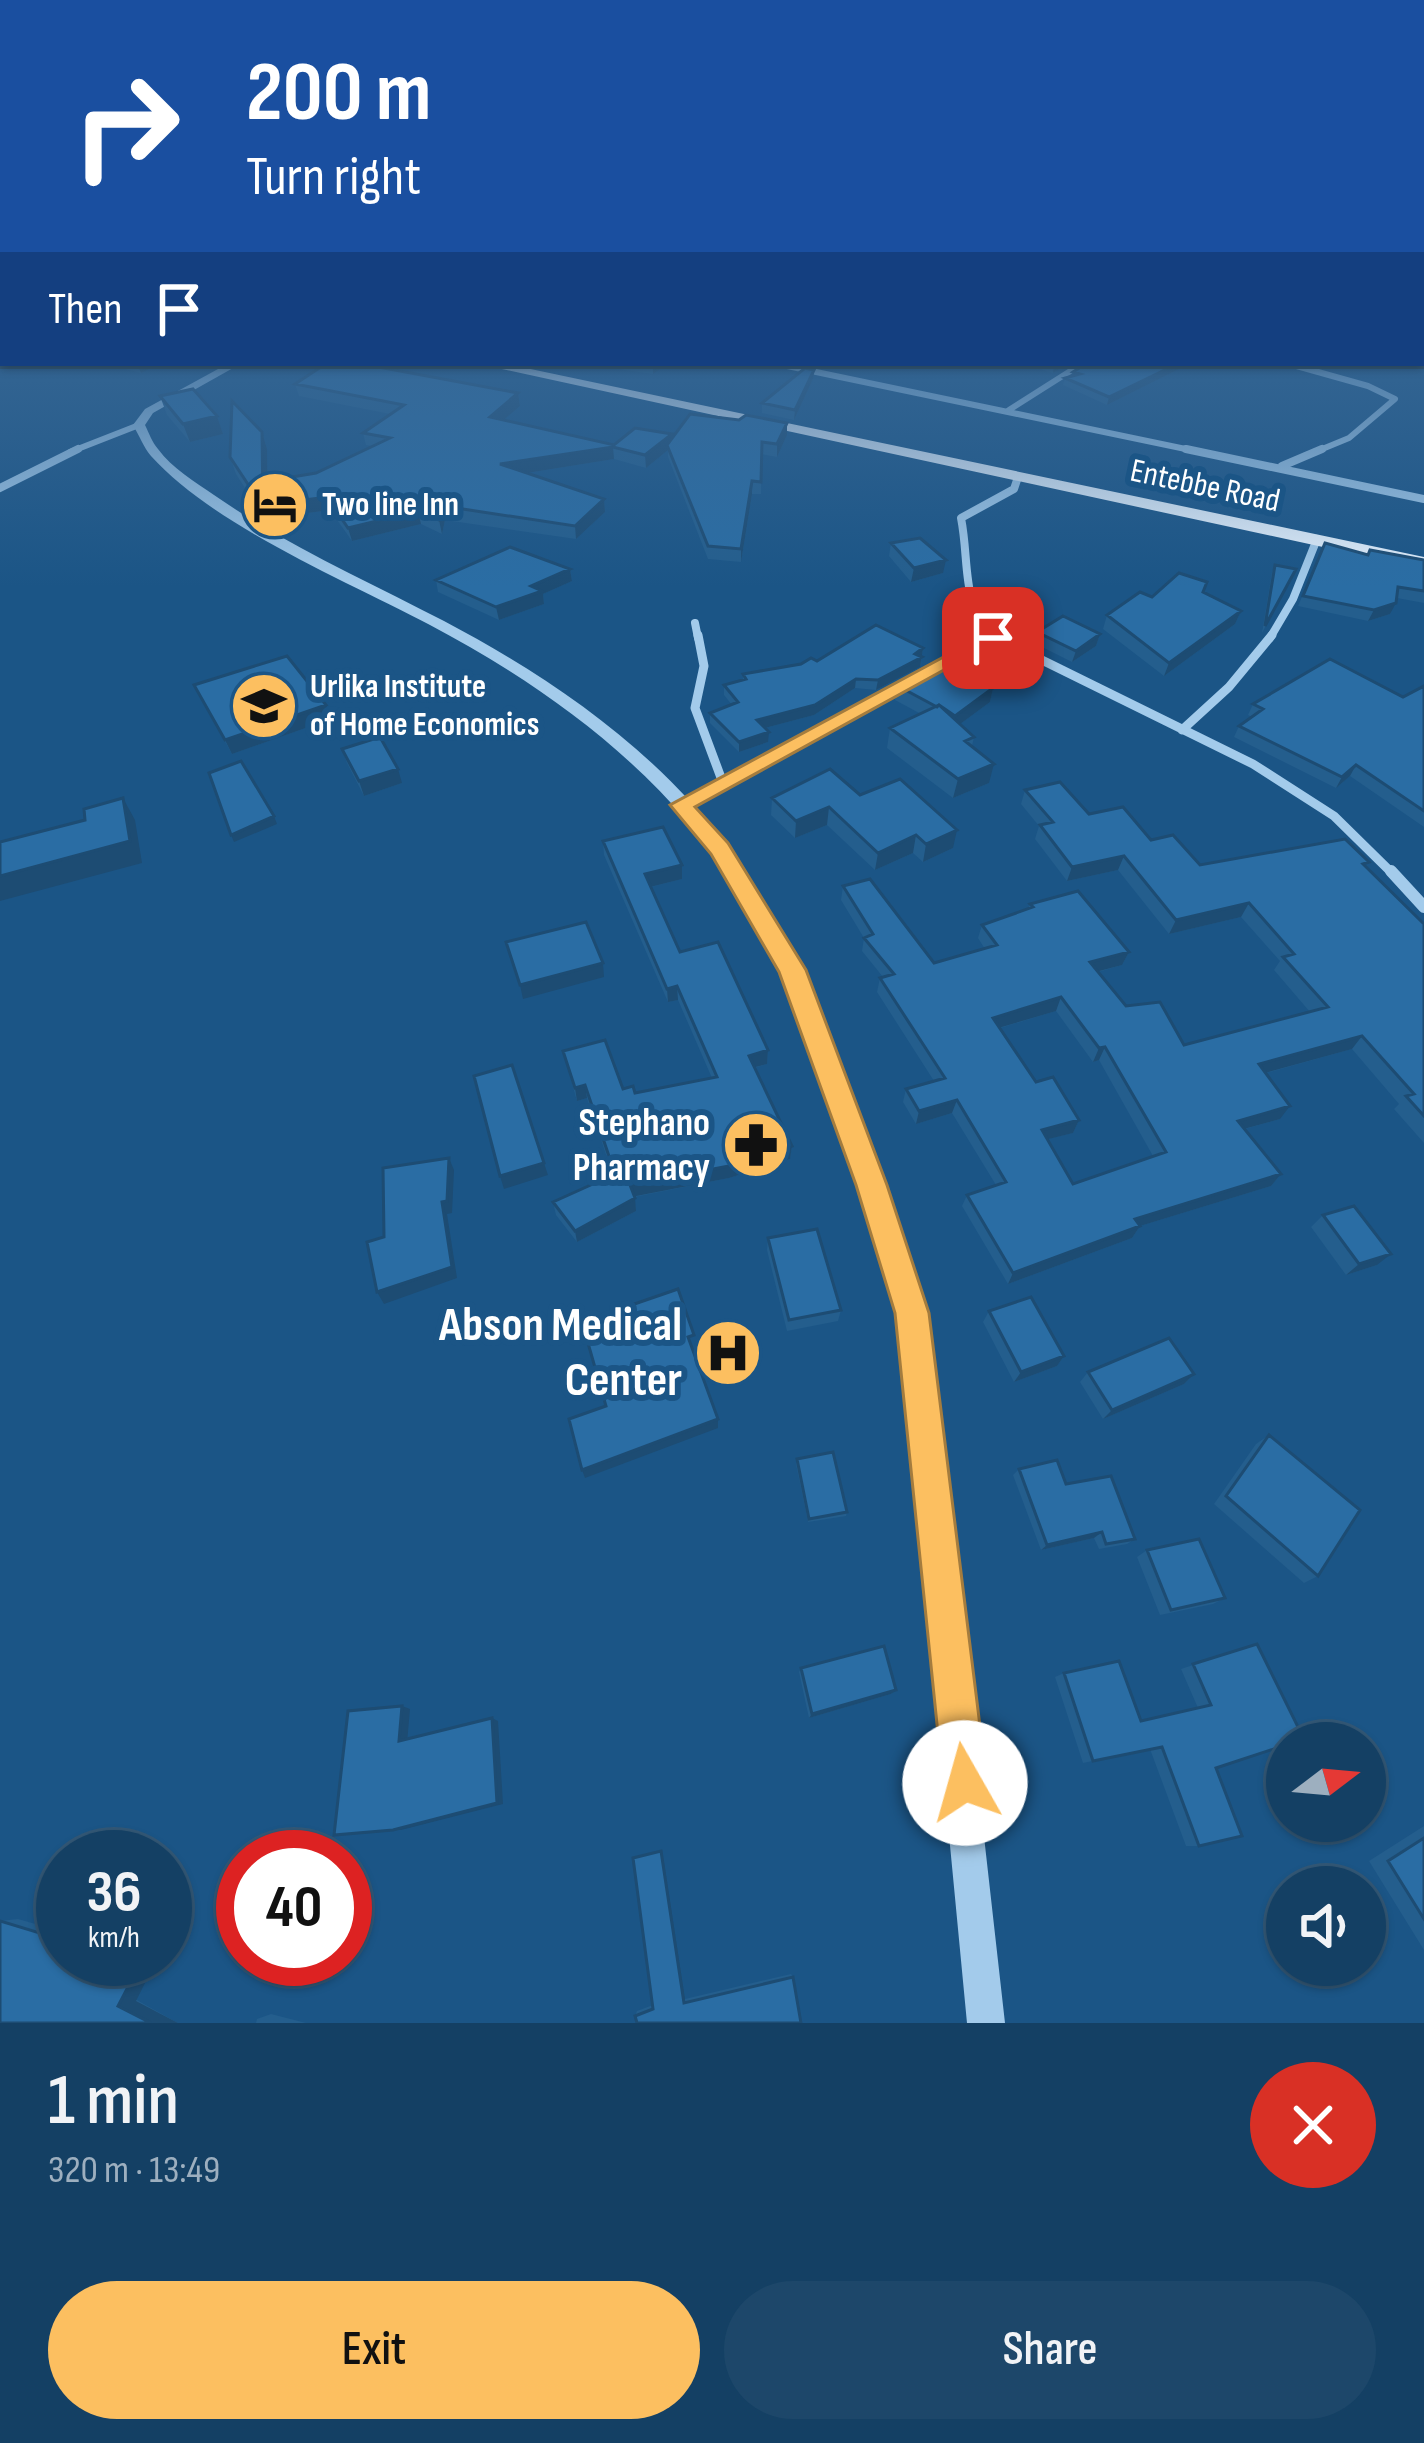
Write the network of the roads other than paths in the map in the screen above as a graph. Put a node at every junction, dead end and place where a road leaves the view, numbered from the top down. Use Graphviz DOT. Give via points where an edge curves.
graph roads {
  1 [pos="168,397"];
  2 [pos="644,397"];
  3 [pos="946,397"];
  4 [pos="1029,397"];
  5 [pos="1392,397"];
  6 [pos="1009,410"];
  7 [pos="139,425"];
  8 [pos="1281,466"];
  9 [pos="1018,477"];
  10 [pos="0,488"];
  11 [pos="1424,499"];
  12 [pos="1317,539"];
  13 [pos="1424,563"];
  14 [pos="695,623"];
  15 [pos="993,638"];
  16 [pos="1182,730"];
  17 [pos="723,783"];
  18 [pos="681,805"];
  19 [pos="1424,907"];
  20 [pos="986,2023"];
  1 -- 7 [label="street"];
  2 -- 9 [label="main road, Entebbe Road"];
  3 -- 6 [label="street"];
  4 -- 6 [label="street"];
  5 -- 8 [label="street" via="1338,445"];
  6 -- 8 [label="street"];
  7 -- 10 [label="street"];
  7 -- 18 [label="street" via="141,441 173,474 469,640 630,754"];
  8 -- 11 [label="street"];
  9 -- 12 [label="main road, Entebbe Road"];
  9 -- 15 [label="street" via="1014,489 962,518 968,608"];
  12 -- 13 [label="main road, Entebbe Road"];
  12 -- 16 [label="street" via="1282,621 1245,676"];
  14 -- 17 [label="street" via="704,666 695,708"];
  15 -- 16 [label="street"];
  15 -- 17 [label="street"];
  16 -- 19 [label="street" via="1338,820"];
  17 -- 18 [label="street"];
  18 -- 20 [label="street" via="719,849 792,970 912,1313"];
}
